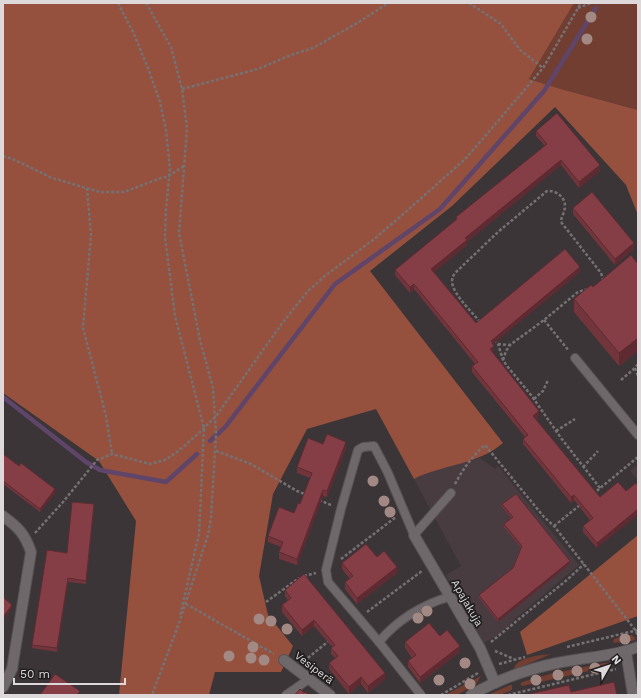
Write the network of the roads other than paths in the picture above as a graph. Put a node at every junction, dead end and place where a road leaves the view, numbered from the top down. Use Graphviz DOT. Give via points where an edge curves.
graph roads {
  1 [pos="575,358"];
  2 [pos="638,435"];
  3 [pos="450,493"];
  4 [pos="3,516"];
  5 [pos="414,536"];
  6 [pos="450,596"];
  7 [pos="379,642"];
  8 [pos="638,647"];
  9 [pos="626,652"];
  10 [pos="284,660"];
  11 [pos="309,679"];
  12 [pos="495,684"];
  13 [pos="3,687"];
  14 [pos="286,695"];
  15 [pos="330,695"];
  16 [pos="421,695"];
  17 [pos="471,695"];
  18 [pos="633,695"];
  1 -- 2 [label="lane"];
  3 -- 5 [label="lane"];
  4 -- 13 [label="street" via="20,529 31,552 12,668"];
  5 -- 6 [label="street, Apajakuja"];
  5 -- 7 [label="lane" via="374,446 363,446 358,450 340,509 326,570 328,582"];
  6 -- 7 [label="lane" via="398,623"];
  6 -- 12 [label="street, Apajakuja" via="482,647"];
  7 -- 16 [label="lane"];
  8 -- 9 [label="street"];
  9 -- 12 [label="street" via="556,663"];
  9 -- 18 [label="street"];
  10 -- 11 [label="street, Vesiperä"];
  11 -- 14 [label="lane"];
  11 -- 15 [label="street, Vesiperä"];
  12 -- 17 [label="street"];
}
